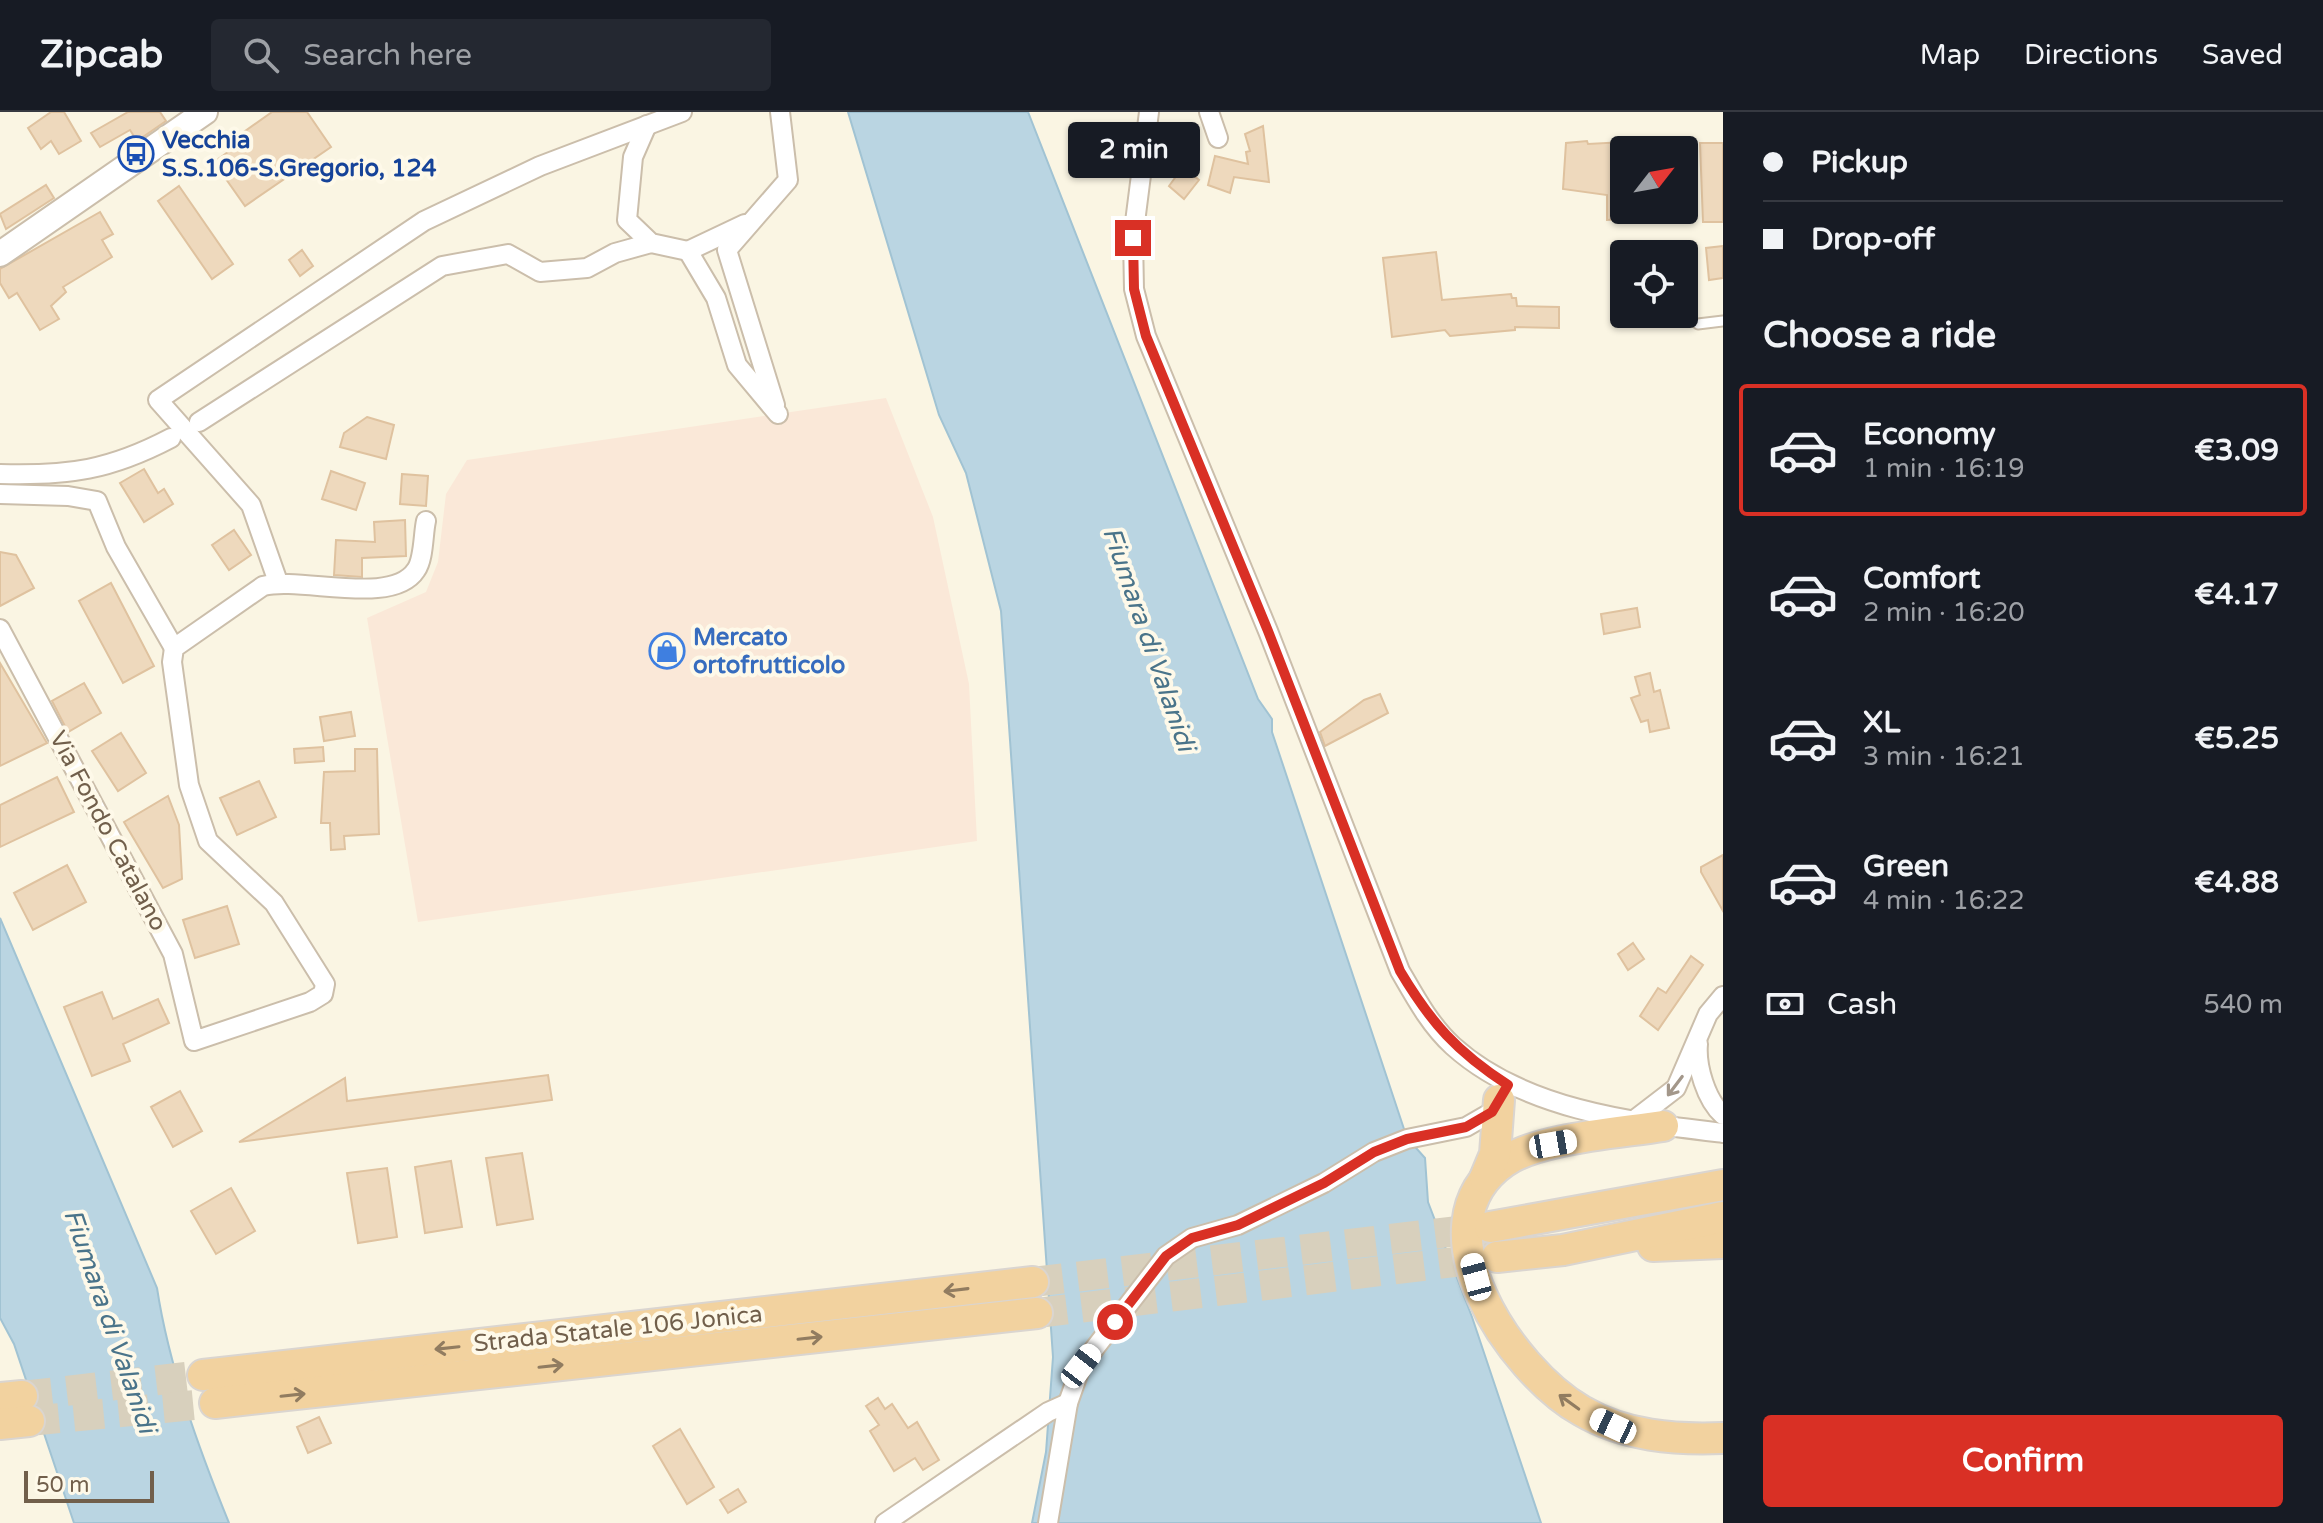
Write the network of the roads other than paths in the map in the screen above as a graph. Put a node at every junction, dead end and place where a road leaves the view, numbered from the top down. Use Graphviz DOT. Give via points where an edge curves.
graph roads {
  1 [pos="205,112"];
  2 [pos="682,112"];
  3 [pos="780,112"];
  4 [pos="1149,112"];
  5 [pos="1209,112"];
  6 [pos="647,125"];
  7 [pos="1218,138"];
  8 [pos="747,223"];
  9 [pos="651,243"];
  10 [pos="688,251"];
  11 [pos="0,254"];
  12 [pos="1723,321"];
  13 [pos="1698,324"];
  14 [pos="199,422"];
  15 [pos="171,438"];
  16 [pos="0,474"];
  17 [pos="0,494"];
  18 [pos="426,521"];
  19 [pos="278,582"];
  20 [pos="0,629"];
  21 [pos="174,648"];
  22 [pos="1723,996"];
  23 [pos="1699,1037"];
  24 [pos="1504,1092"];
  25 [pos="1723,1115"];
  26 [pos="1648,1123"];
  27 [pos="1723,1133"];
  28 [pos="1723,1173"];
  29 [pos="1484,1180"];
  30 [pos="1723,1185"];
  31 [pos="1723,1217"];
  32 [pos="1548,1219"];
  33 [pos="1490,1227"];
  34 [pos="1723,1243"];
  35 [pos="1563,1250"];
  36 [pos="1497,1257"];
  37 [pos="1033,1282"];
  38 [pos="1037,1313"];
  39 [pos="203,1375"];
  40 [pos="215,1403"];
  41 [pos="1068,1403"];
  42 [pos="1723,1438"];
  43 [pos="885,1523"];
  44 [pos="1048,1523"];
  1 -- 11 [label="street"];
  2 -- 6 [label="street"];
  3 -- 8 [label="street" via="788,180"];
  4 -- 24 [label="street" via="1133,238 1134,289 1146,336 1400,971 1452,1045"];
  5 -- 7 [label="street"];
  6 -- 9 [label="street" via="633,157 627,220"];
  6 -- 19 [label="street" via="540,166 424,221 158,400 251,505"];
  8 -- 10 [label="street"];
  8 -- 10 [label="street" via="727,250 778,414 737,365 716,298"];
  9 -- 10 [label="street"];
  9 -- 14 [label="street" via="587,268 540,272 508,254 442,266"];
  12 -- 13 [label="lane"];
  15 -- 16 [label="street" via="128,461 63,474"];
  17 -- 21 [label="street" via="97,501 116,547"];
  18 -- 19 [label="street" via="418,569 405,581 364,590"];
  19 -- 21 [label="street" via="263,586"];
  20 -- 21 [label="street, Via Fondo Catalano" via="173,954 194,1041 310,1002 323,994 325,984 274,903 208,841 189,785"];
  22 -- 23 [label="street"];
  23 -- 25 [label="street" via="1700,1071 1715,1109"];
  23 -- 26 [label="street, one-way" via="1676,1088"];
  24 -- 26 [label="street"];
  24 -- 29 [label="highway" via="1495,1154"];
  24 -- 41 [label="street" via="1492,1112 1466,1127 1374,1152 1324,1183 1238,1225 1192,1238 1166,1256 1081,1366"];
  26 -- 27 [label="street"];
  26 -- 29 [label="highway" via="1526,1149"];
  28 -- 32 [label="highway"];
  42 -- 29 [label="highway, one-way" via="1649,1435 1613,1426 1580,1411 1542,1383 1511,1348 1476,1277 1467,1218"];
  30 -- 32 [label="highway"];
  31 -- 35 [label="highway"];
  32 -- 33 [label="highway"];
  34 -- 35 [label="highway"];
  35 -- 36 [label="highway"];
  37 -- 39 [label="highway, Strada Statale 106 Jonica, one-way"];
  40 -- 38 [label="highway, Strada Statale 106 Jonica, one-way"];
  41 -- 43 [label="street"];
  41 -- 44 [label="street"];
}
